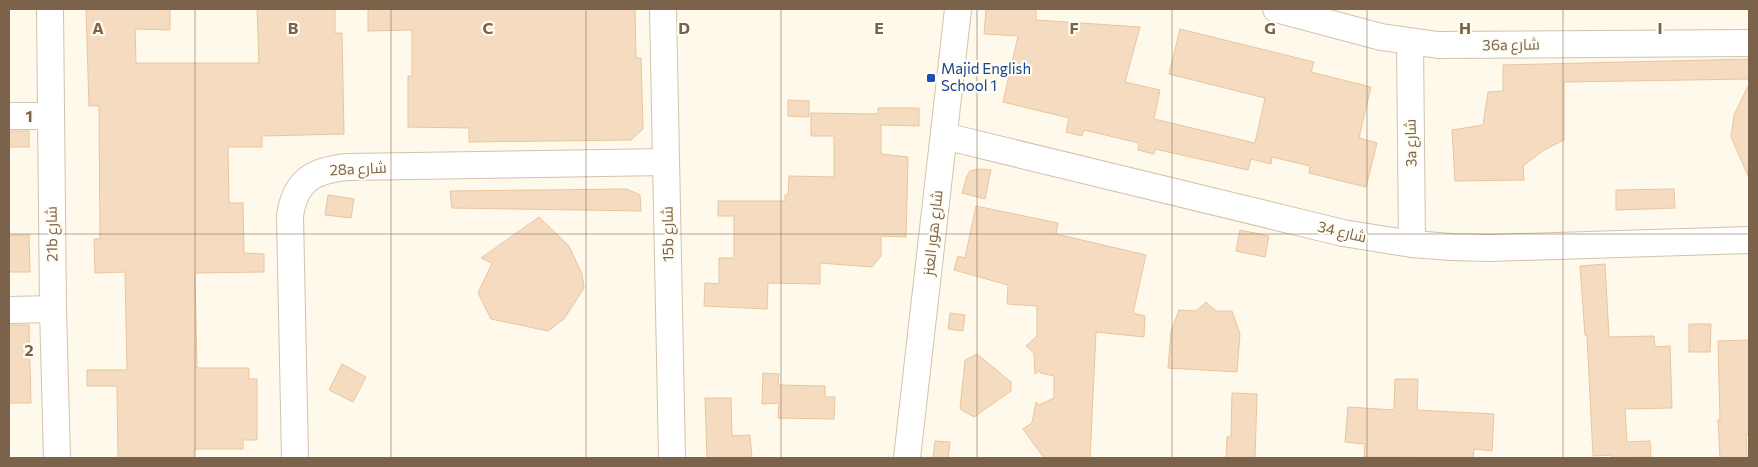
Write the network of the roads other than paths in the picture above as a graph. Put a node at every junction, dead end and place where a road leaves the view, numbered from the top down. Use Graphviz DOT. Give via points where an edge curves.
graph roads {
  1 [pos="50,9"];
  2 [pos="663,9"];
  3 [pos="958,9"];
  4 [pos="1276,9"];
  5 [pos="1410,42"];
  6 [pos="1749,43"];
  7 [pos="9,116"];
  8 [pos="51,116"];
  9 [pos="944,136"];
  10 [pos="666,162"];
  11 [pos="1749,240"];
  12 [pos="1412,244"];
  13 [pos="53,309"];
  14 [pos="9,310"];
  15 [pos="57,458"];
  16 [pos="294,458"];
  17 [pos="672,458"];
  18 [pos="907,458"];
  1 -- 8 [label="street, 21b شارع"];
  2 -- 10 [label="street, 15b شارع"];
  3 -- 9 [label="street, شارع هور العنز"];
  4 -- 5 [label="street, 36a شارع"];
  5 -- 6 [label="street, 36a شارع" via="1467,46"];
  5 -- 12 [label="street, 3a شارع"];
  7 -- 8 [label="street"];
  8 -- 13 [label="street, 21b شارع"];
  9 -- 12 [label="street, شارع 34" via="1343,233"];
  9 -- 18 [label="street, شارع هور العنز"];
  10 -- 16 [label="street, 28a شارع" via="348,167 321,171 308,178 298,188 290,216"];
  10 -- 17 [label="street, 15b شارع"];
  11 -- 12 [label="street, شارع 34" via="1489,248"];
  13 -- 14 [label="street"];
  13 -- 15 [label="street, 21b شارع"];
}
